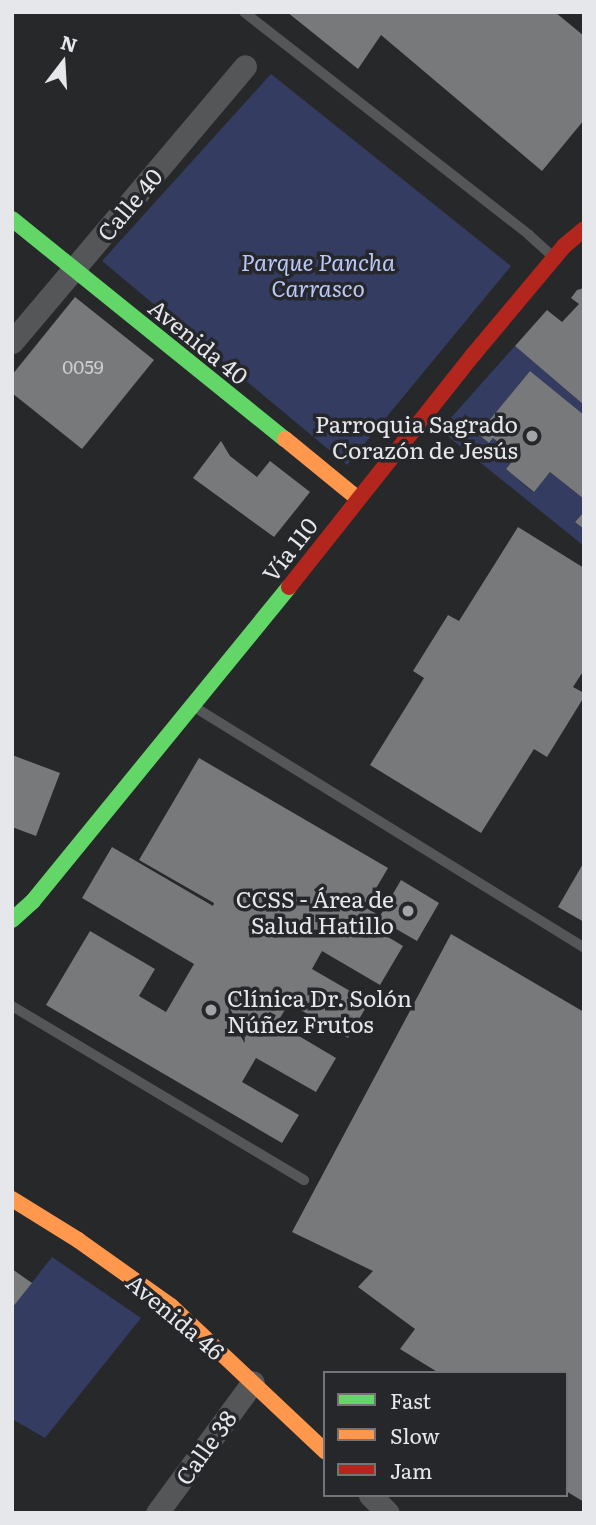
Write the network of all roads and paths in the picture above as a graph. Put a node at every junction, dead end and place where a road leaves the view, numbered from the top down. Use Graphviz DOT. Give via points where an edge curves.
graph roads {
  1 [pos="244,12"];
  2 [pos="245,66"];
  3 [pos="12,219"];
  4 [pos="584,229"];
  5 [pos="554,258"];
  6 [pos="73,269"];
  7 [pos="12,342"];
  8 [pos="357,498"];
  9 [pos="194,707"];
  10 [pos="23,903"];
  11 [pos="12,920"];
  12 [pos="12,930"];
  13 [pos="584,948"];
  14 [pos="12,1006"];
  15 [pos="304,1180"];
  16 [pos="12,1199"];
  17 [pos="253,1382"];
  18 [pos="323,1449"];
  19 [pos="372,1497"];
  20 [pos="157,1513"];
  21 [pos="388,1513"];
  1 -- 5 [label="lane"];
  2 -- 6 [label="street, Calle 40"];
  3 -- 6 [label="main road, Avenida 40"];
  4 -- 5 [label="main road, Vía 110"];
  5 -- 8 [label="main road, Vía 110"];
  6 -- 7 [label="street, Calle 40"];
  6 -- 8 [label="main road, Avenida 40"];
  8 -- 9 [label="main road, Vía 110"];
  9 -- 10 [label="main road, Vía 110"];
  9 -- 13 [label="lane"];
  10 -- 11 [label="main road, Vía 110"];
  10 -- 12 [label="street"];
  14 -- 15 [label="lane"];
  16 -- 17 [label="main road, Avenida 46" via="171,1306"];
  17 -- 18 [label="main road, Avenida 46"];
  17 -- 20 [label="street, Calle 38"];
  19 -- 21 [label="street"];
}
